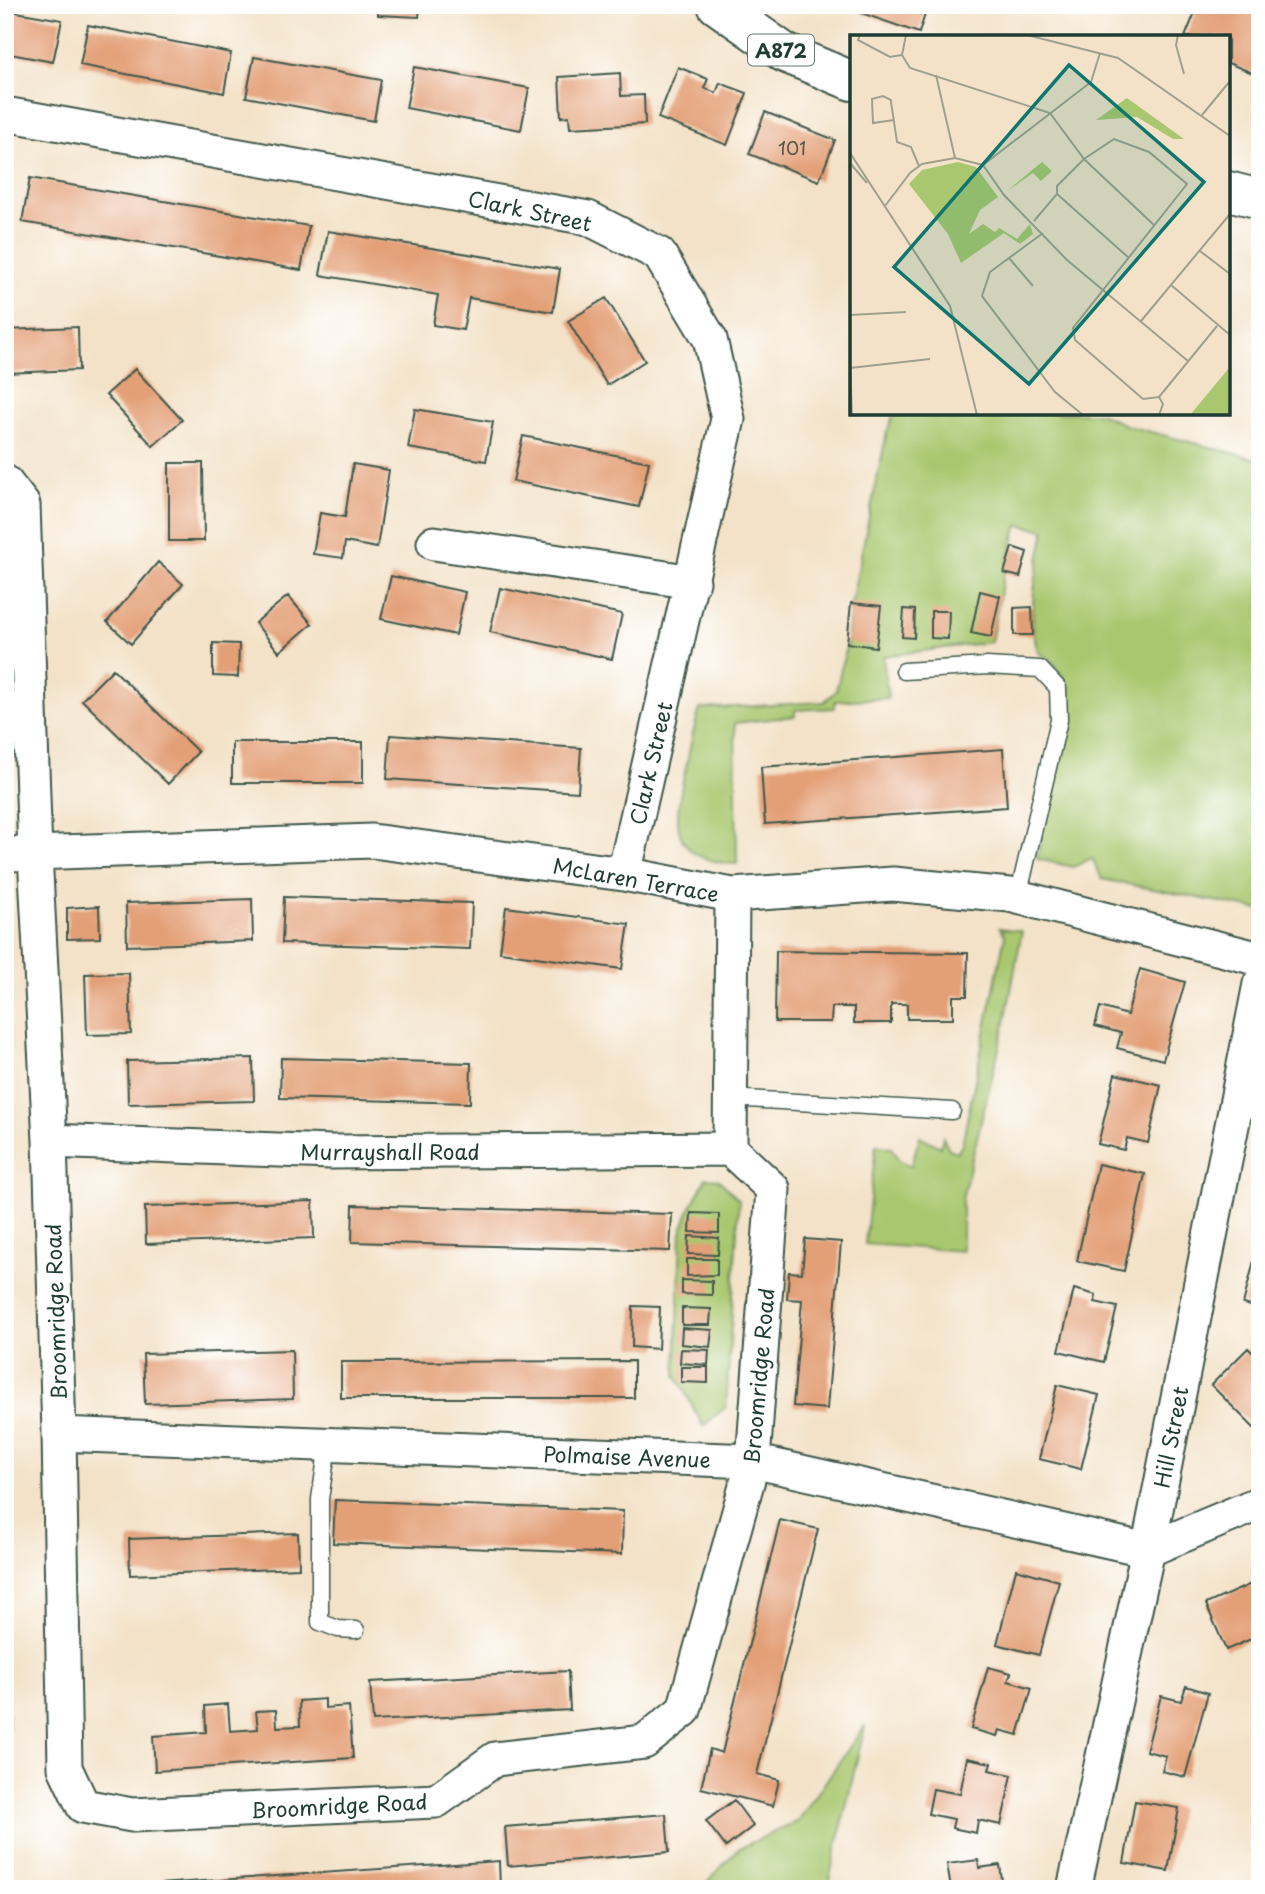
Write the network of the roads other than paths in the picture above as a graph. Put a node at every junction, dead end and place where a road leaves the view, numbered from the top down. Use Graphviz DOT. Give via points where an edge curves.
graph roads {
  1 [pos="717,5"];
  2 [pos="850,80"];
  3 [pos="5,114"];
  4 [pos="1230,192"];
  5 [pos="1260,199"];
  6 [pos="5,482"];
  7 [pos="434,542"];
  8 [pos="692,582"];
  9 [pos="904,671"];
  10 [pos="20,854"];
  11 [pos="624,874"];
  12 [pos="732,895"];
  13 [pos="1018,897"];
  14 [pos="1260,959"];
  15 [pos="1260,984"];
  16 [pos="730,1098"];
  17 [pos="952,1111"];
  18 [pos="50,1142"];
  19 [pos="730,1149"];
  20 [pos="59,1434"];
  21 [pos="328,1445"];
  22 [pos="753,1461"];
  23 [pos="1260,1503"];
  24 [pos="1148,1550"];
  25 [pos="356,1630"];
  26 [pos="1074,1889"];
  1 -- 2 [label="main road, A872" via="785,53"];
  3 -- 8 [label="street, Clark Street" via="587,218 659,254 710,339 728,419"];
  4 -- 5 [label="main road"];
  6 -- 10 [label="street, Broomridge Road" via="23,505"];
  7 -- 8 [label="street"];
  8 -- 11 [label="street, Clark Street"];
  9 -- 13 [label="lane" via="987,666 1040,669 1058,688 1059,720"];
  10 -- 11 [label="street, McLaren Terrace" via="372,841"];
  10 -- 18 [label="street, Broomridge Road"];
  11 -- 12 [label="street, McLaren Terrace"];
  12 -- 13 [label="street, McLaren Terrace" via="893,884"];
  12 -- 16 [label="street"];
  13 -- 14 [label="street, McLaren Terrace"];
  15 -- 24 [label="street, Hill Street"];
  16 -- 17 [label="lane"];
  16 -- 19 [label="street"];
  18 -- 19 [label="street, Murrayshall Road" via="331,1152"];
  18 -- 20 [label="street, Broomridge Road"];
  19 -- 22 [label="street, Broomridge Road" via="773,1189"];
  20 -- 21 [label="street, Polmaise Avenue"];
  20 -- 22 [label="street, Broomridge Road" via="65,1768 83,1806 132,1815 436,1801 495,1759 644,1742 684,1710"];
  21 -- 22 [label="street, Polmaise Avenue"];
  21 -- 25 [label="lane" via="320,1499 320,1622"];
  22 -- 24 [label="street, Polmaise Avenue"];
  23 -- 24 [label="street"];
  24 -- 26 [label="street, Hill Street"];
}
